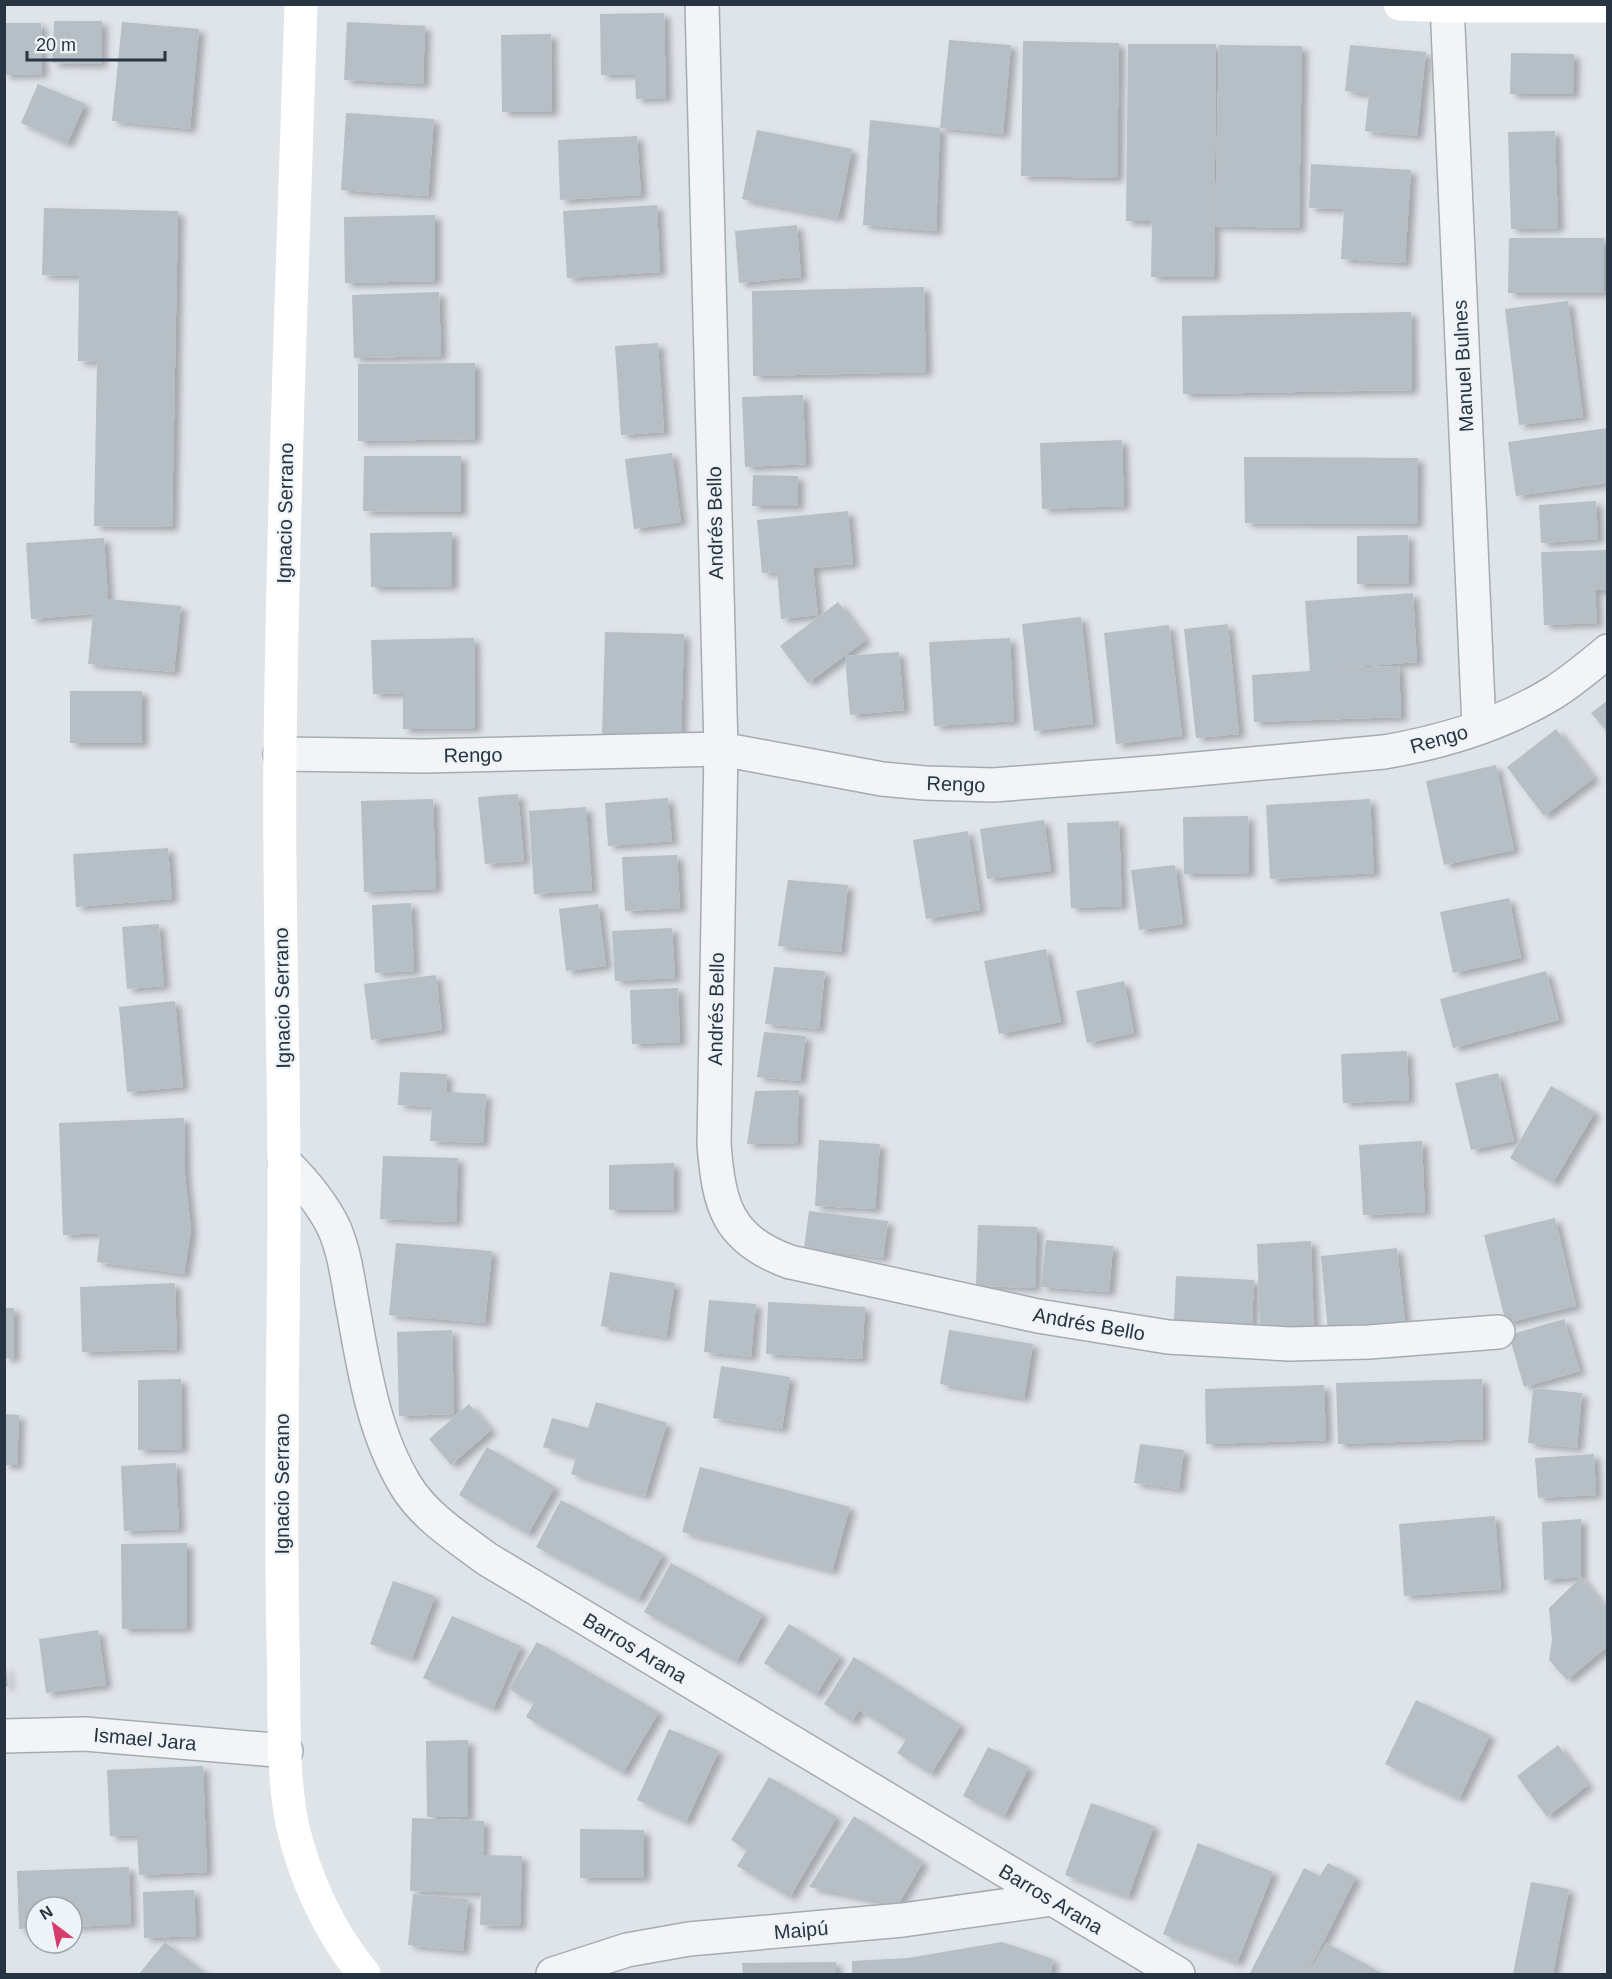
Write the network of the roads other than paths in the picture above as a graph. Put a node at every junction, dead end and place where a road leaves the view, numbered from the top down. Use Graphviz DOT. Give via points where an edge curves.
graph roads {
  1 [pos="302,4"];
  2 [pos="702,4"];
  3 [pos="1400,4"];
  4 [pos="1447,5"];
  5 [pos="1608,6"];
  6 [pos="1608,651"];
  7 [pos="1479,727"];
  8 [pos="721,749"];
  9 [pos="280,754"];
  10 [pos="285,1163"];
  11 [pos="1498,1332"];
  12 [pos="4,1736"];
  13 [pos="286,1751"];
  14 [pos="1052,1899"];
  15 [pos="364,1974"];
  16 [pos="553,1974"];
  17 [pos="1178,1974"];
  1 -- 9 [label="street, Ignacio Serrano" via="285,460"];
  2 -- 8 [label="street, Andrés Bello"];
  3 -- 4 [label="street"];
  4 -- 5 [label="street"];
  4 -- 7 [label="street, Manuel Bulnes"];
  6 -- 7 [label="street, Rengo" via="1553,693"];
  7 -- 8 [label="street, Rengo" via="1384,752 993,785 882,779"];
  8 -- 9 [label="street, Rengo" via="425,756"];
  8 -- 11 [label="street, Andrés Bello" via="714,1144 720,1198 750,1242 790,1262 1038,1316 1168,1337 1289,1344"];
  9 -- 10 [label="street, Ignacio Serrano"];
  10 -- 13 [label="street, Ignacio Serrano" via="282,1570"];
  10 -- 14 [label="street, Barros Arana" via="316,1197 334,1228 342,1251 366,1384 384,1442 407,1488 435,1520 487,1560"];
  12 -- 13 [label="street, Ismael Jara" via="85,1734"];
  13 -- 15 [label="street, Ignacio Serrano" via="292,1822 311,1886 350,1957"];
  14 -- 16 [label="street, Maipú" via="903,1920 689,1939 627,1950"];
  14 -- 17 [label="street, Barros Arana"];
}
